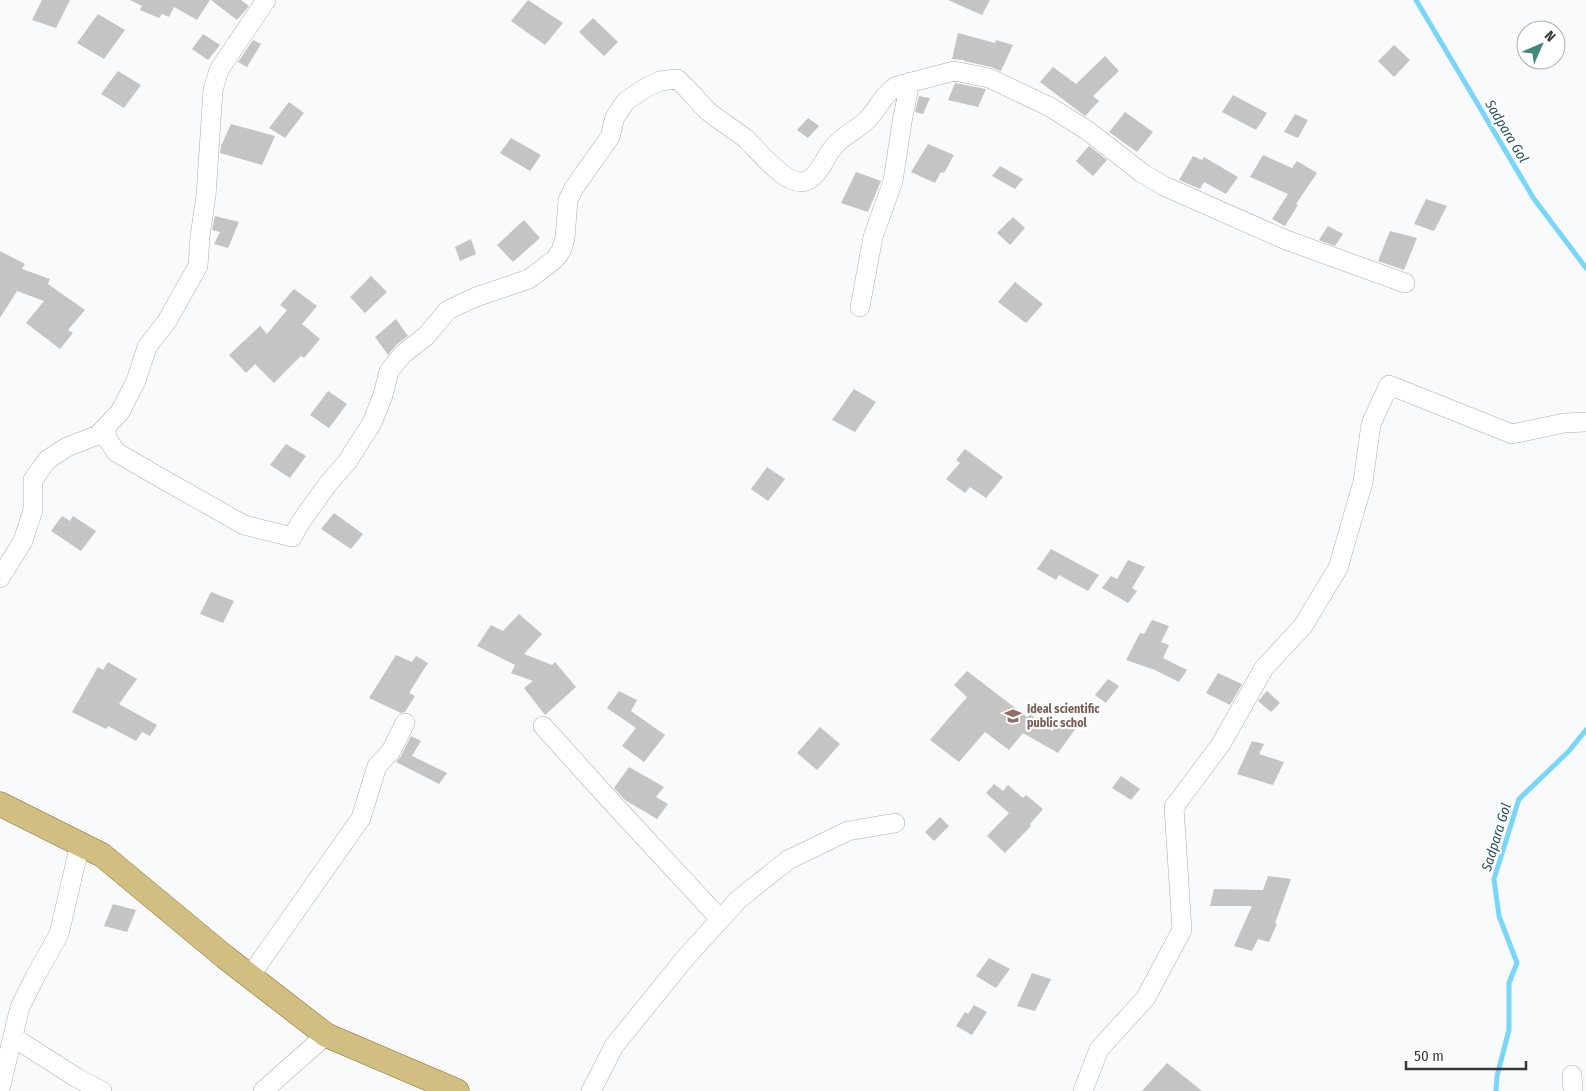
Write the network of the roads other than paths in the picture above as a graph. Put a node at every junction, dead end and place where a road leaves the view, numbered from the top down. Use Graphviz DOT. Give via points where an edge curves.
graph roads {
  1 [pos="266,0"];
  2 [pos="910,82"];
  3 [pos="1405,283"];
  4 [pos="860,307"];
  5 [pos="1586,422"];
  6 [pos="105,428"];
  7 [pos="0,578"];
  8 [pos="406,723"];
  9 [pos="544,726"];
  10 [pos="0,804"];
  11 [pos="894,823"];
  12 [pos="80,844"];
  13 [pos="720,919"];
  14 [pos="250,976"];
  15 [pos="326,1035"];
  16 [pos="13,1037"];
  17 [pos="0,1088"];
  18 [pos="102,1091"];
  19 [pos="263,1091"];
  20 [pos="457,1091"];
  21 [pos="591,1091"];
  22 [pos="1083,1091"];
  1 -- 6 [label="street" via="219,70 213,90 198,266 167,321 147,347 136,381 120,412"];
  2 -- 3 [label="street" via="954,71 989,78 1050,107 1164,186 1286,240"];
  2 -- 4 [label="street" via="893,181 873,237"];
  2 -- 6 [label="street" via="891,90 867,120 832,149 813,176 801,182 781,173 748,141 709,112 677,79 654,84 626,102 615,117 610,137 568,200 561,251 529,279 448,310 426,336 403,354 389,372 372,423 292,537 244,525 116,452"];
  5 -- 22 [label="street" via="1564,423 1512,434 1389,385 1371,424 1362,482 1338,568 1303,626 1264,668 1221,744 1174,807 1182,930 1145,999 1099,1049"];
  6 -- 7 [label="street" via="98,435 47,460 33,480 33,510 23,541"];
  8 -- 14 [label="street" via="391,751 377,766 361,818"];
  9 -- 13 [label="street"];
  10 -- 12 [label="main road"];
  11 -- 13 [label="street" via="848,831 788,860 739,899"];
  12 -- 14 [label="main road" via="102,855"];
  12 -- 16 [label="street" via="59,934 20,1007"];
  13 -- 21 [label="street" via="614,1046"];
  14 -- 15 [label="main road"];
  15 -- 19 [label="street"];
  15 -- 20 [label="main road"];
  16 -- 17 [label="street"];
  16 -- 18 [label="street"];
}
